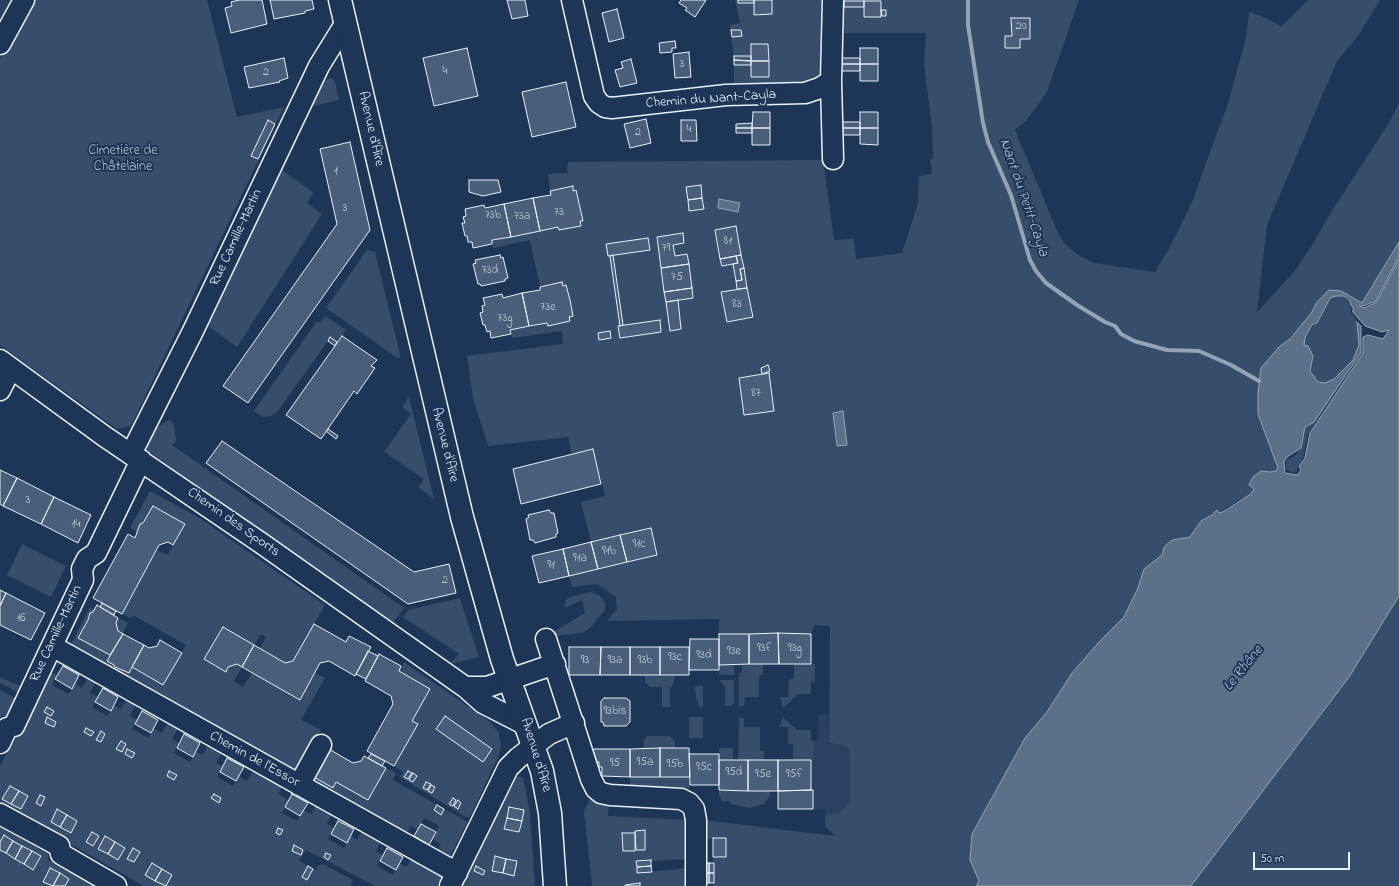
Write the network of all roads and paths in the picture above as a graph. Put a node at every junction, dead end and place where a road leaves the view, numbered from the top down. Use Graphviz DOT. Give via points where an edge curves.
graph roads {
  1 [pos="24,0"];
  2 [pos="340,0"];
  3 [pos="572,0"];
  4 [pos="833,0"];
  5 [pos="345,24"];
  6 [pos="0,44"];
  7 [pos="831,81"];
  8 [pos="833,159"];
  9 [pos="6,364"];
  10 [pos="0,390"];
  11 [pos="136,457"];
  12 [pos="546,639"];
  13 [pos="52,646"];
  14 [pos="555,664"];
  15 [pos="510,680"];
  16 [pos="465,687"];
  17 [pos="574,723"];
  18 [pos="526,725"];
  19 [pos="0,743"];
  20 [pos="321,745"];
  21 [pos="534,746"];
  22 [pos="299,785"];
  23 [pos="0,814"];
  24 [pos="453,879"];
  25 [pos="116,886"];
  26 [pos="555,886"];
  27 [pos="696,886"];
  1 -- 6 [label="street"];
  2 -- 5 [label="main road, Avenue d'Aïre"];
  3 -- 7 [label="street, Chemin du Nant-Cayla" via="594,96 599,103 612,108 726,96 805,93"];
  4 -- 7 [label="street"];
  5 -- 11 [label="street, Rue Camille-Martin" via="319,66"];
  5 -- 15 [label="main road, Avenue d'Aïre" via="462,517"];
  7 -- 8 [label="street"];
  9 -- 10 [label="street"];
  9 -- 11 [label="street, Chemin des Sports"];
  11 -- 13 [label="street, Rue Camille-Martin" via="96,554 87,559 82,569 83,580"];
  11 -- 16 [label="street, Chemin des Sports"];
  12 -- 14 [label="street"];
  13 -- 19 [label="street, Rue Camille-Martin" via="14,726 7,728"];
  13 -- 22 [label="street, Chemin de l'Essor"];
  14 -- 15 [label="street"];
  14 -- 17 [label="street"];
  15 -- 16 [label="street" via="487,687"];
  15 -- 18 [label="main road, Avenue d'Aïre"];
  16 -- 18 [label="street, Chemin des Sports" via="483,703"];
  17 -- 21 [label="street" via="549,734"];
  17 -- 27 [label="street" via="591,779 601,793 681,799 694,809"];
  18 -- 21 [label="main road, Avenue d'Aïre"];
  20 -- 22 [label="street"];
  21 -- 24 [label="street" via="508,768"];
  21 -- 26 [label="main road, Avenue d'Aïre" via="549,802"];
  22 -- 24 [label="street, Chemin de l'Essor"];
  23 -- 25 [label="street" via="59,846 61,854"];
}
